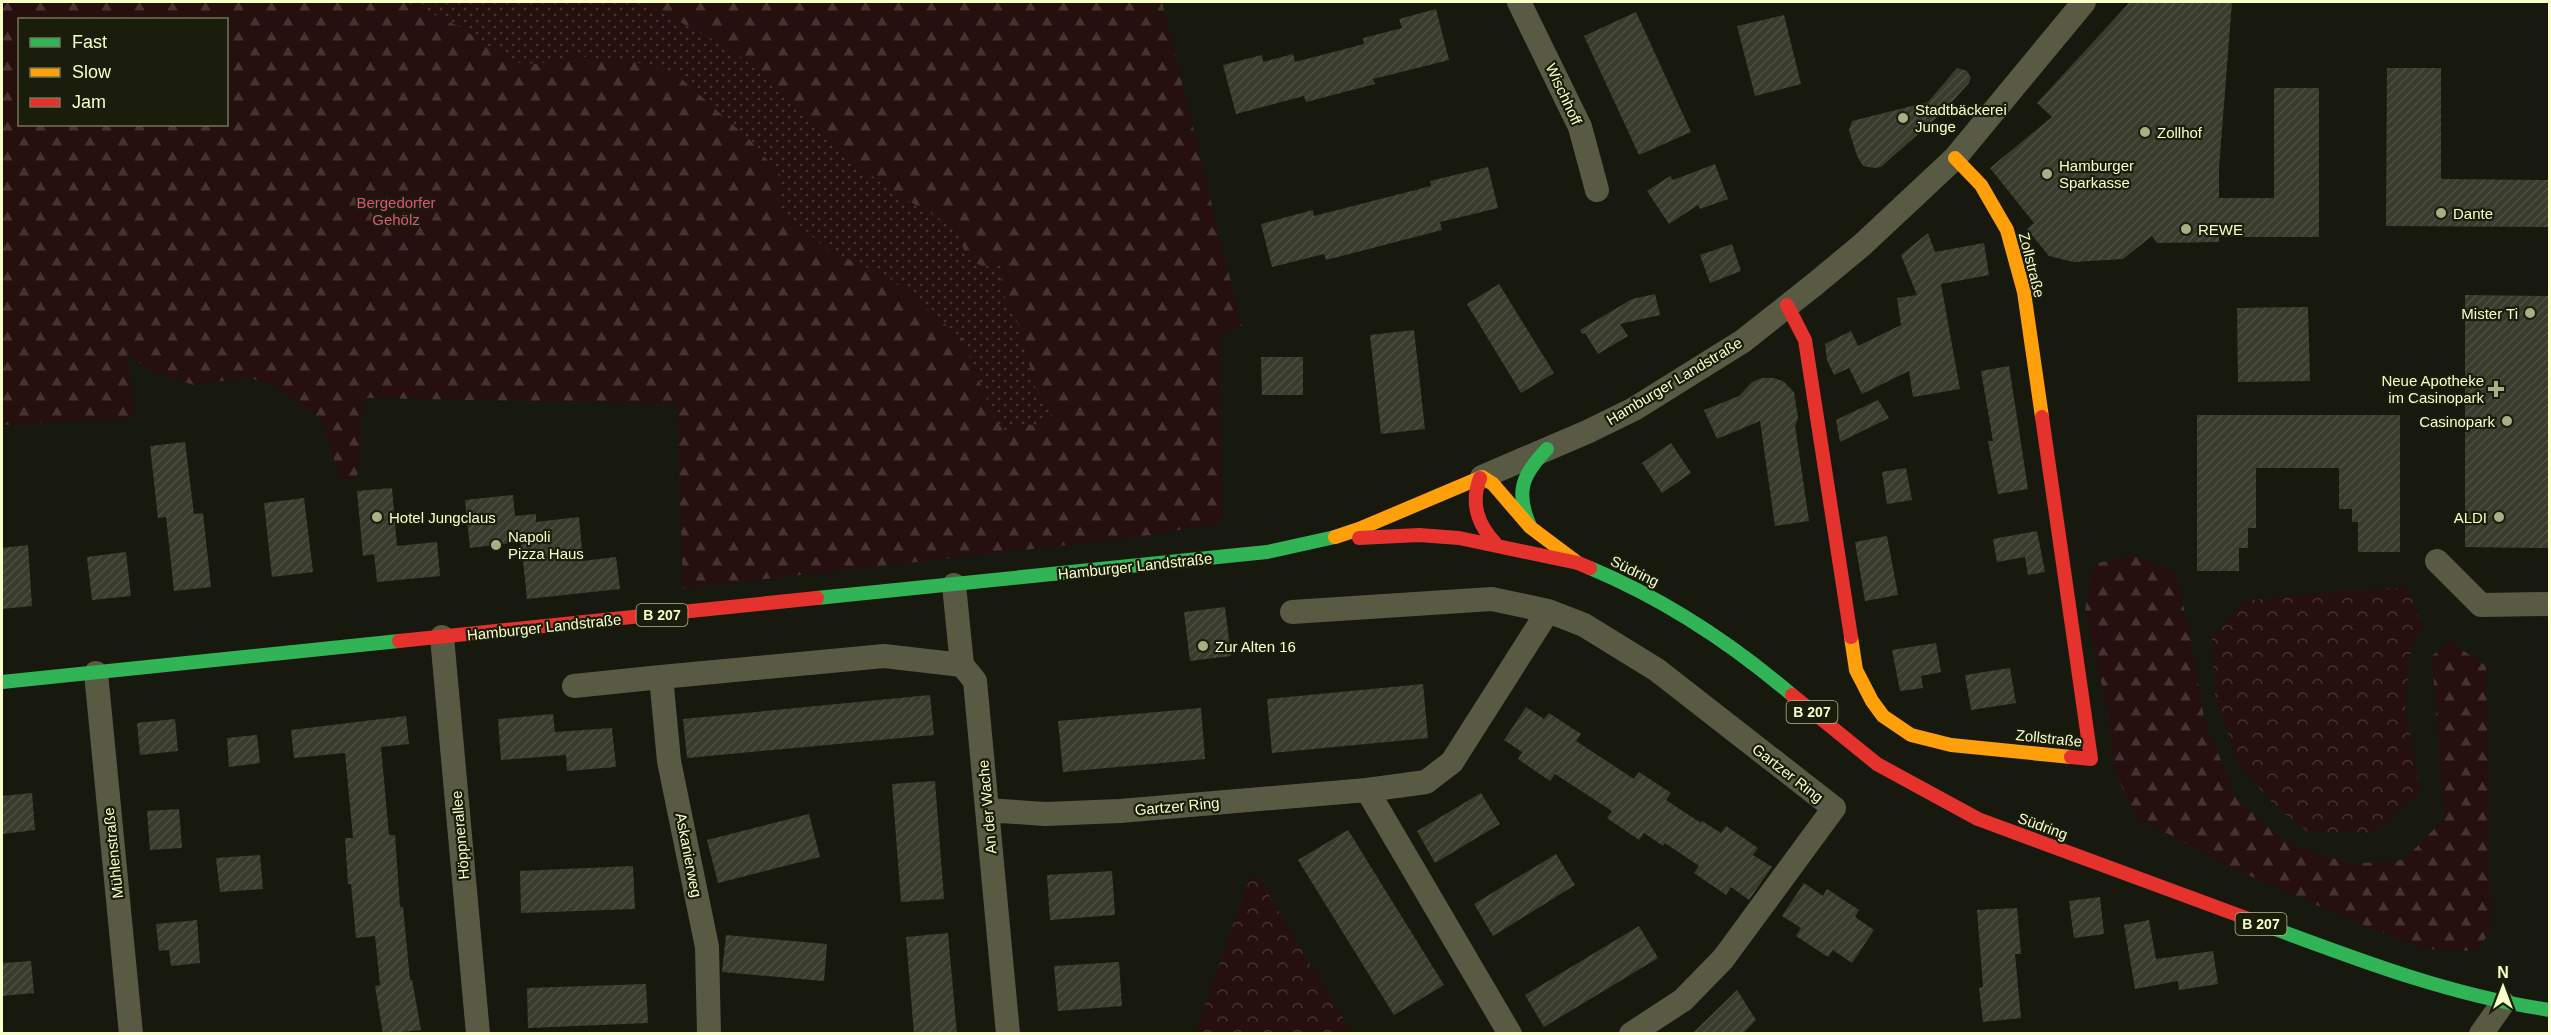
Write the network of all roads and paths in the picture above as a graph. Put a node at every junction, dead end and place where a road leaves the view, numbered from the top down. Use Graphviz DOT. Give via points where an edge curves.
graph roads {
  1 [pos="1519,2"];
  2 [pos="2084,2"];
  3 [pos="1955,158"];
  4 [pos="1597,190"];
  5 [pos="1787,305"];
  6 [pos="1547,449"];
  7 [pos="1481,478"];
  8 [pos="1532,530"];
  9 [pos="1321,541"];
  10 [pos="1496,544"];
  11 [pos="2437,561"];
  12 [pos="1578,564"];
  13 [pos="954,585"];
  14 [pos="2550,604"];
  15 [pos="1548,611"];
  16 [pos="1292,612"];
  17 [pos="442,637"];
  18 [pos="962,665"];
  19 [pos="96,673"];
  20 [pos="662,677"];
  21 [pos="2,682"];
  22 [pos="574,686"];
  23 [pos="1367,790"];
  24 [pos="987,810"];
  25 [pos="2503,1003"];
  26 [pos="2550,1010"];
  27 [pos="131,1034"];
  28 [pos="478,1034"];
  29 [pos="709,1034"];
  30 [pos="1008,1034"];
  31 [pos="1510,1034"];
  32 [pos="1631,1034"];
  33 [pos="2481,1034"];
  1 -- 4 [label="street, Wischhoff" via="1580,127"];
  2 -- 3 [label="street, Hamburger Landstraße"];
  3 -- 5 [label="street, Hamburger Landstraße" via="1862,245"];
  3 -- 5 [label="main road, Zollstraße" via="1981,185 2007,230 2024,292 2091,759 1929,741 1896,727 1872,701 1856,670 1804,340"];
  5 -- 6 [label="street, Hamburger Landstraße" via="1743,340 1634,409"];
  6 -- 7 [label="street, Hamburger Landstraße"];
  6 -- 8 [label="main road" via="1527,472 1521,487 1521,501"];
  7 -- 8 [label="main road, Südring / B 207" via="1494,485"];
  7 -- 9 [label="main road, Hamburger Landstraße / B 207"];
  7 -- 10 [label="main road" via="1475,498 1478,521"];
  8 -- 12 [label="main road, Südring / B 207"];
  9 -- 10 [label="main road, Südring / B 207" via="1419,535"];
  9 -- 13 [label="main road, Hamburger Landstraße / B 207" via="1267,552"];
  10 -- 12 [label="main road, Südring / B 207"];
  11 -- 14 [label="street" via="2481,604"];
  12 -- 25 [label="main road, Südring / B 207" via="1621,581 1684,615 1751,662 1877,764 1967,814 2379,967"];
  13 -- 17 [label="main road, Hamburger Landstraße / B 207"];
  13 -- 18 [label="street, An der Wache"];
  15 -- 16 [label="street, Gartzer Ring" via="1492,599"];
  15 -- 23 [label="street, Gartzer Ring" via="1452,762 1426,782"];
  15 -- 32 [label="street, Gartzer Ring" via="1584,625 1657,670 1834,808 1723,959 1683,1000"];
  17 -- 19 [label="main road, Hamburger Landstraße / B 207"];
  17 -- 28 [label="street, Höppnerallee"];
  18 -- 20 [label="street" via="884,656"];
  18 -- 24 [label="street, An der Wache" via="975,681"];
  19 -- 21 [label="main road, Hamburger Landstraße / B 207"];
  19 -- 27 [label="street, Mühlenstraße"];
  20 -- 22 [label="street"];
  20 -- 29 [label="street, Askanierweg" via="669,760 707,947"];
  23 -- 24 [label="street, Gartzer Ring" via="1120,811 1044,814"];
  23 -- 31 [label="street"];
  24 -- 30 [label="street, An der Wache"];
  25 -- 26 [label="main road, Südring / B 207"];
  25 -- 33 [label="street"];
}
